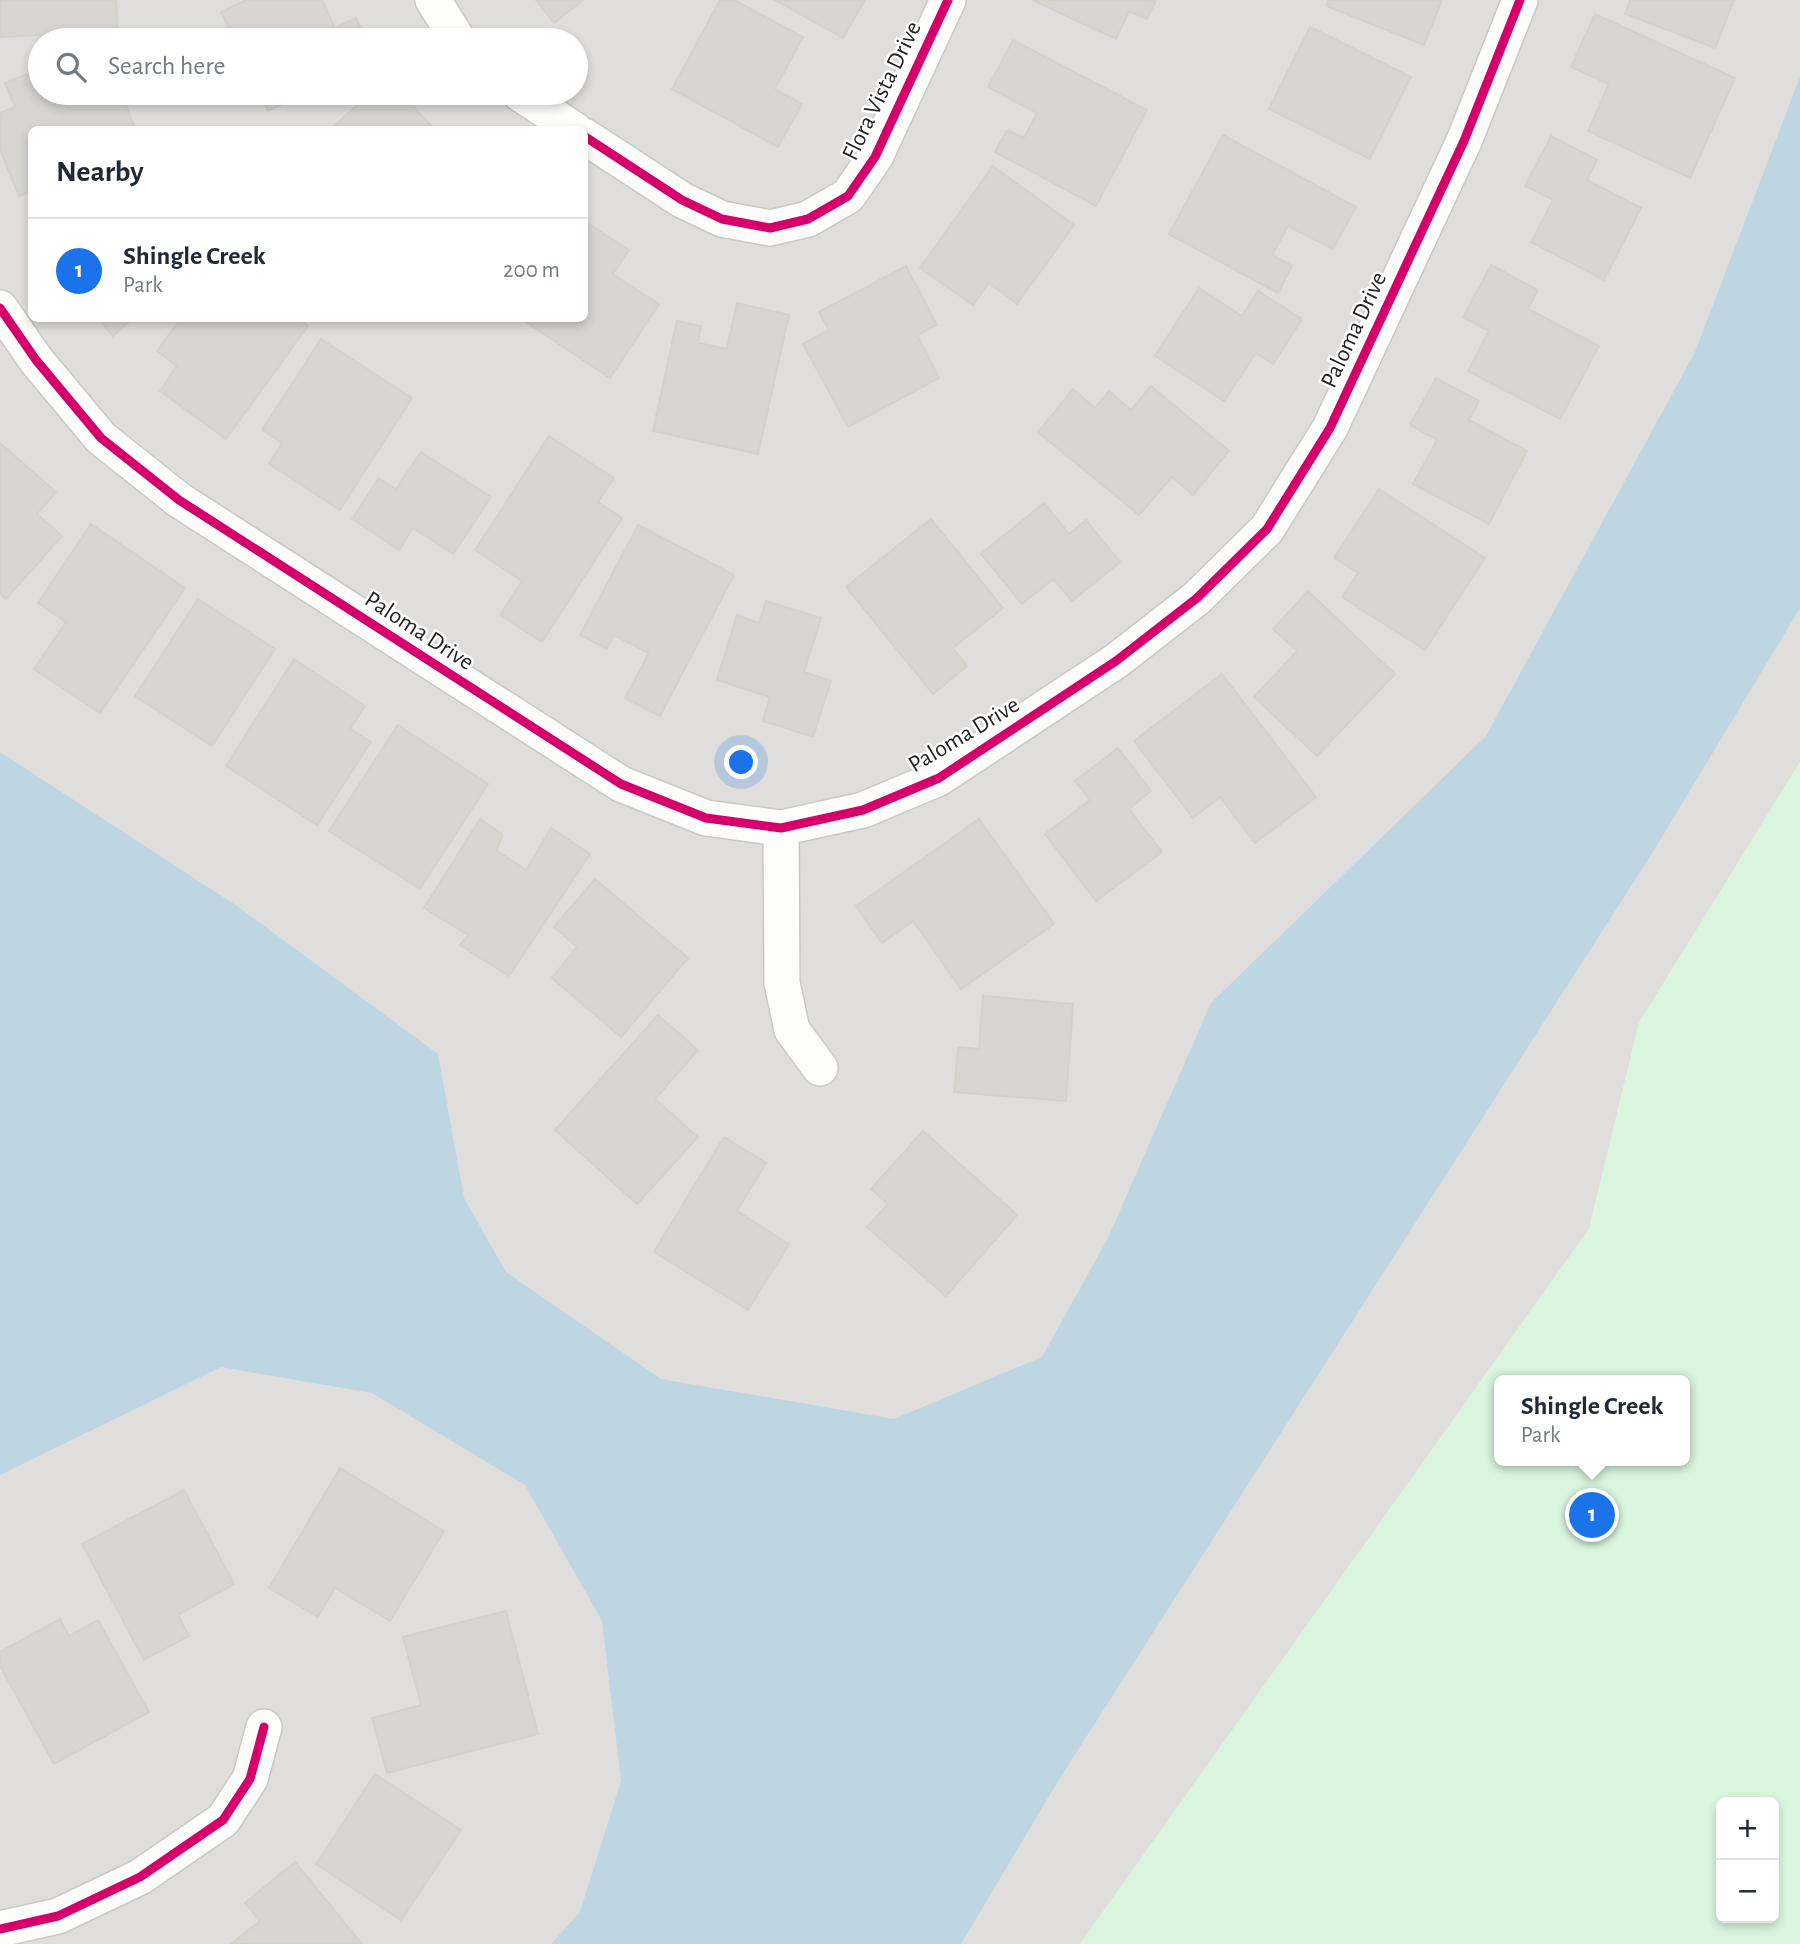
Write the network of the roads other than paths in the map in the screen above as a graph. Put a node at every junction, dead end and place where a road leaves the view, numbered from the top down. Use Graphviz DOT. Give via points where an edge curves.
graph roads {
  1 [pos="433,0"];
  2 [pos="948,0"];
  3 [pos="1520,0"];
  4 [pos="450,28"];
  5 [pos="537,105"];
  6 [pos="569,126"];
  7 [pos="588,139"];
  8 [pos="0,308"];
  9 [pos="781,828"];
  10 [pos="820,1068"];
  11 [pos="264,1727"];
  12 [pos="0,1929"];
  1 -- 4 [label="street"];
  2 -- 7 [label="street, Flora Vista Drive" via="875,157 848,195 808,219 770,228 722,219 682,200"];
  3 -- 9 [label="street, Paloma Drive" via="1464,141 1330,428 1267,529 1198,598 1116,661 939,778 863,810"];
  5 -- 6 [label="street"];
  8 -- 9 [label="street, Paloma Drive" via="101,438 179,500 621,784 706,818"];
  9 -- 10 [label="street" via="782,983 792,1030"];
  11 -- 12 [label="street" via="250,1779 223,1820 141,1877 58,1916"];
}
